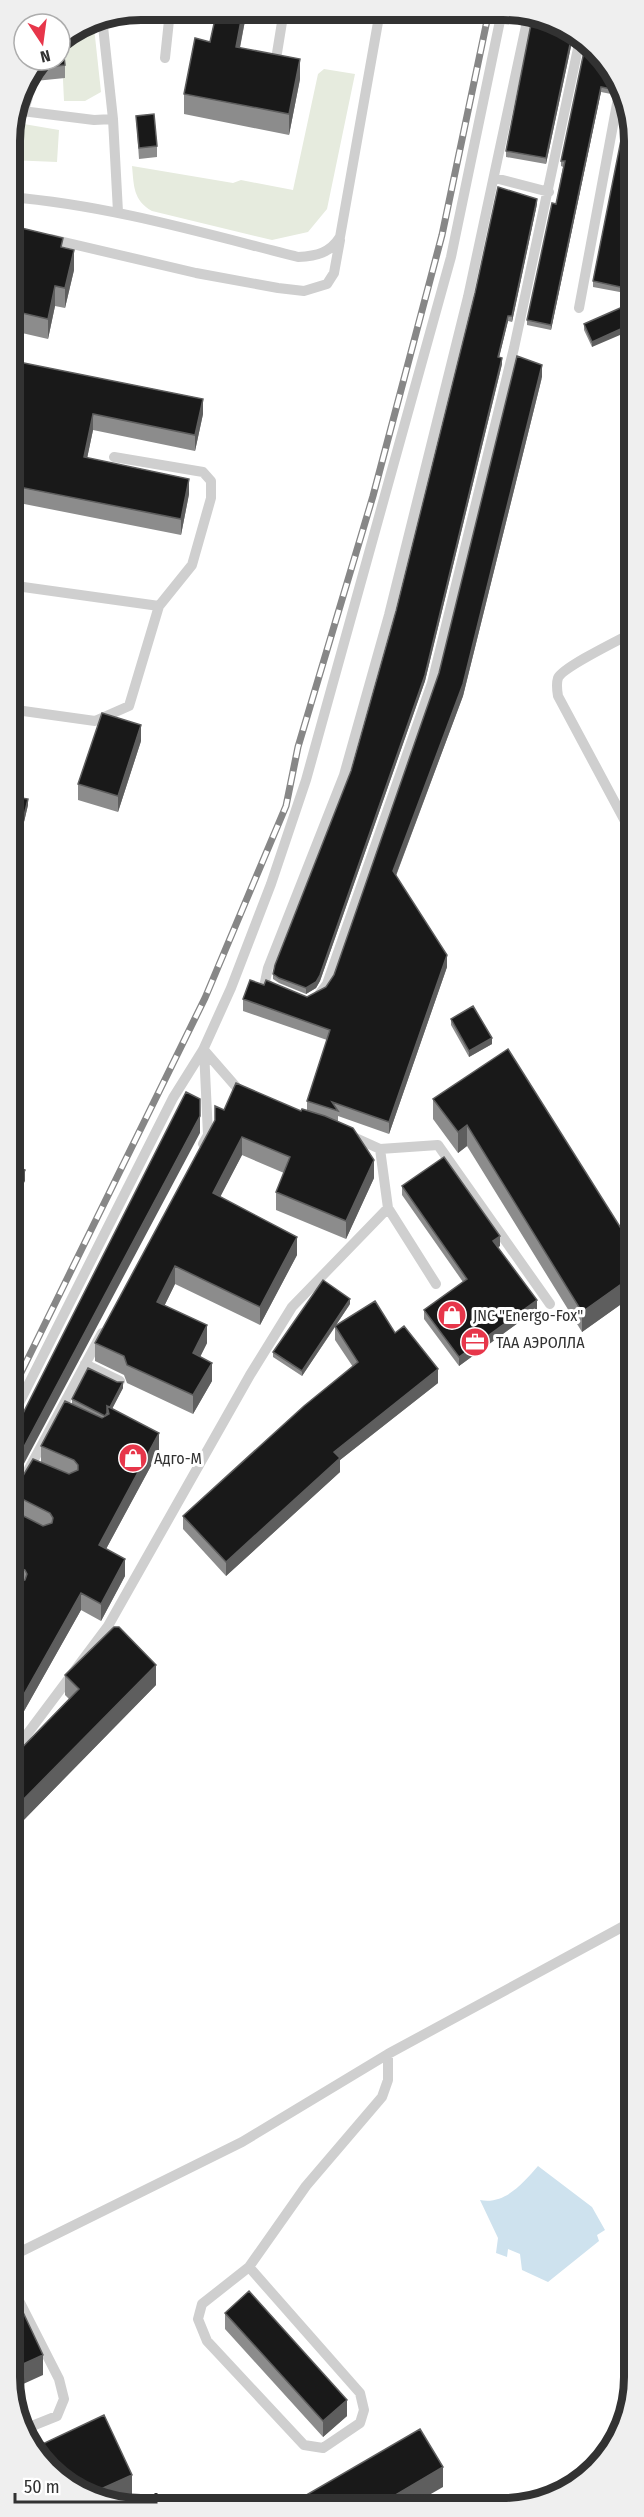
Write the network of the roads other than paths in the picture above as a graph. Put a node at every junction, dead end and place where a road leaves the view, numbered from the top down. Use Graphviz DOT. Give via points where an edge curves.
graph roads {
  1 [pos="169,20"];
  2 [pos="282,20"];
  3 [pos="378,20"];
  4 [pos="500,20"];
  5 [pos="527,22"];
  6 [pos="103,26"];
  7 [pos="579,46"];
  8 [pos="277,53"];
  9 [pos="165,58"];
  10 [pos="618,101"];
  11 [pos="23,112"];
  12 [pos="113,118"];
  13 [pos="495,178"];
  14 [pos="549,192"];
  15 [pos="20,198"];
  16 [pos="118,212"];
  17 [pos="35,235"];
  18 [pos="340,237"];
  19 [pos="579,308"];
  20 [pos="114,457"];
  21 [pos="20,587"];
  22 [pos="159,606"];
  23 [pos="624,638"];
  24 [pos="20,711"];
  25 [pos="624,819"];
  26 [pos="286,994"];
  27 [pos="307,1002"];
  28 [pos="204,1050"];
  29 [pos="256,1103"];
  30 [pos="339,1131"];
  31 [pos="380,1149"];
  32 [pos="197,1156"];
  33 [pos="388,1208"];
  34 [pos="436,1284"];
  35 [pos="550,1304"];
  36 [pos="106,1325"];
  37 [pos="85,1364"];
  38 [pos="120,1381"];
  39 [pos="20,1401"];
  40 [pos="20,1490"];
  41 [pos="20,1744"];
  42 [pos="624,1925"];
  43 [pos="388,2054"];
  44 [pos="20,2252"];
  45 [pos="249,2267"];
  46 [pos="20,2303"];
  47 [pos="31,2427"];
  1 -- 9 [label="lane"];
  2 -- 8 [label="lane"];
  3 -- 18 [label="lane"];
  4 -- 28 [label="lane" via="451,257 309,768 271,884"];
  5 -- 13 [label="lane"];
  6 -- 12 [label="lane"];
  7 -- 14 [label="lane"];
  10 -- 19 [label="lane"];
  11 -- 12 [label="lane" via="94,120"];
  12 -- 16 [label="lane"];
  13 -- 14 [label="lane"];
  13 -- 26 [label="lane" via="395,592 350,752 268,968 265,982"];
  14 -- 27 [label="lane" via="432,683 327,984 322,993"];
  15 -- 16 [label="lane"];
  16 -- 18 [label="lane" via="298,257 324,253"];
  17 -- 18 [label="lane" via="196,273 304,291 327,284 334,273"];
  20 -- 22 [label="lane" via="203,471 211,481 211,498 192,565"];
  21 -- 22 [label="lane"];
  22 -- 24 [label="lane" via="129,706 95,722"];
  23 -- 25 [label="lane" via="569,668 559,675 556,685 558,696"];
  28 -- 29 [label="lane" via="240,1095"];
  28 -- 32 [label="lane" via="208,1135"];
  28 -- 39 [label="lane" via="173,1098"];
  30 -- 31 [label="lane"];
  31 -- 33 [label="lane"];
  31 -- 35 [label="lane" via="438,1145"];
  33 -- 34 [label="lane"];
  33 -- 41 [label="lane" via="292,1307 108,1626"];
  36 -- 37 [label="lane"];
  37 -- 38 [label="lane"];
  37 -- 40 [label="lane" via="66,1410"];
  42 -- 43 [label="lane"];
  43 -- 44 [label="lane" via="242,2142"];
  43 -- 45 [label="lane" via="388,2080 382,2097 306,2186"];
  45 -- 45 [label="lane" via="202,2304 198,2319 207,2341 303,2445 322,2448 360,2423 364,2410 360,2393"];
  46 -- 47 [label="lane" via="59,2379 64,2399 57,2416"];
}
